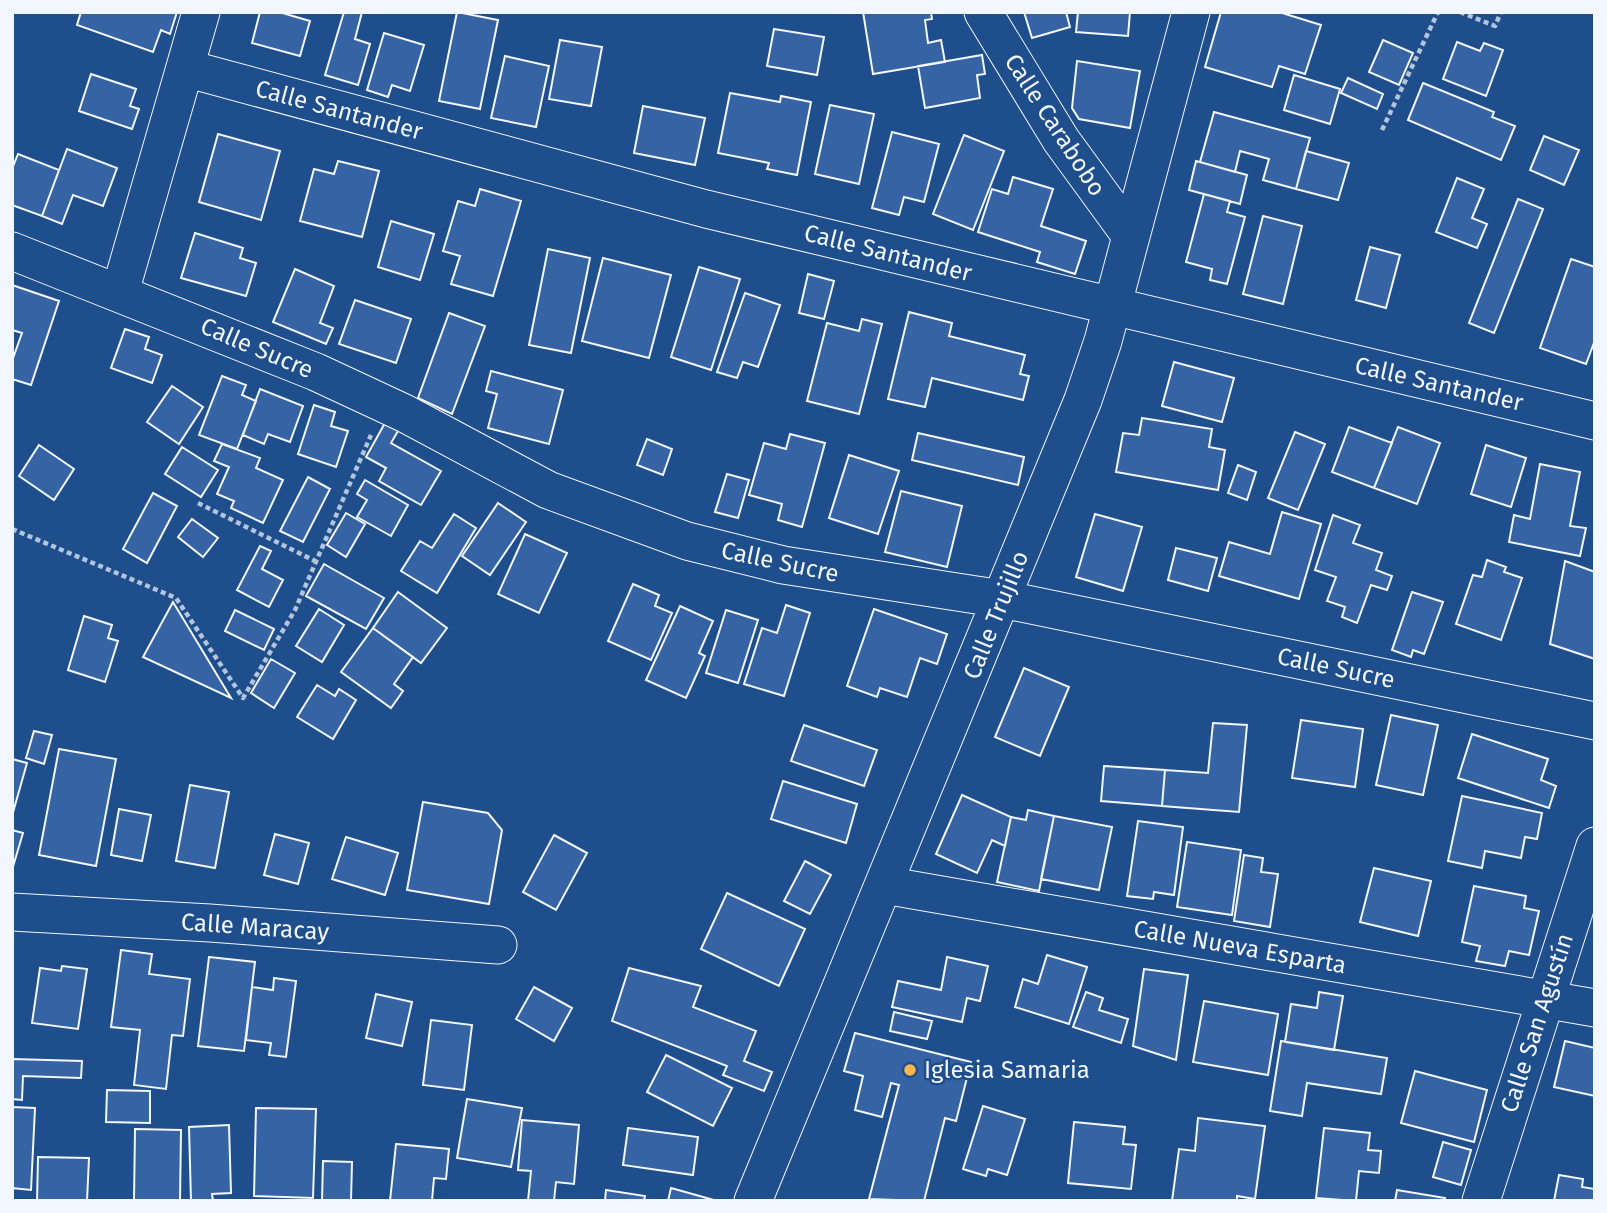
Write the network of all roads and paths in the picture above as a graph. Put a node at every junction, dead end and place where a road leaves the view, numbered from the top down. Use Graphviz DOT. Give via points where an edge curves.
graph roads {
  1 [pos="201,12"];
  2 [pos="983,12"];
  3 [pos="1191,12"];
  4 [pos="1438,12"];
  5 [pos="1460,12"];
  6 [pos="1501,12"];
  7 [pos="185,68"];
  8 [pos="1382,130"];
  9 [pos="1131,236"];
  10 [pos="12,251"];
  11 [pos="120,292"];
  12 [pos="1112,308"];
  13 [pos="383,404"];
  14 [pos="1595,421"];
  15 [pos="198,503"];
  16 [pos="12,529"];
  17 [pos="317,562"];
  18 [pos="1002,599"];
  19 [pos="1595,721"];
  20 [pos="1595,846"];
  21 [pos="884,885"];
  22 [pos="12,912"];
  23 [pos="498,945"];
  24 [pos="1543,999"];
  25 [pos="1595,1008"];
  26 [pos="753,1201"];
  27 [pos="1482,1201"];
  1 -- 7 [label="street"];
  2 -- 9 [label="street, Calle Carabobo" via="1061,140"];
  3 -- 9 [label="street, Calle Trujillo"];
  4 -- 8 [label="path"];
  5 -- 6 [label="path" via="1495,26"];
  7 -- 11 [label="street"];
  7 -- 12 [label="street, Calle Santander" via="706,209"];
  9 -- 12 [label="street, Calle Trujillo"];
  10 -- 11 [label="street, Calle Sucre"];
  11 -- 13 [label="street, Calle Sucre"];
  12 -- 14 [label="street, Calle Santander"];
  12 -- 18 [label="street, Calle Trujillo" via="1083,400"];
  13 -- 17 [label="path"];
  13 -- 18 [label="street, Calle Sucre" via="548,490 687,541 783,565"];
  15 -- 17 [label="path"];
  16 -- 17 [label="path" via="176,598 243,698 295,610"];
  18 -- 19 [label="street, Calle Sucre"];
  18 -- 21 [label="street, Calle Trujillo"];
  20 -- 24 [label="street, Calle San Agustín"];
  21 -- 24 [label="street, Calle Nueva Esparta"];
  21 -- 26 [label="street, Calle Trujillo"];
  22 -- 23 [label="street, Calle Maracay"];
  24 -- 25 [label="street, Calle Nueva Esparta"];
  24 -- 27 [label="street, Calle San Agustín"];
}
